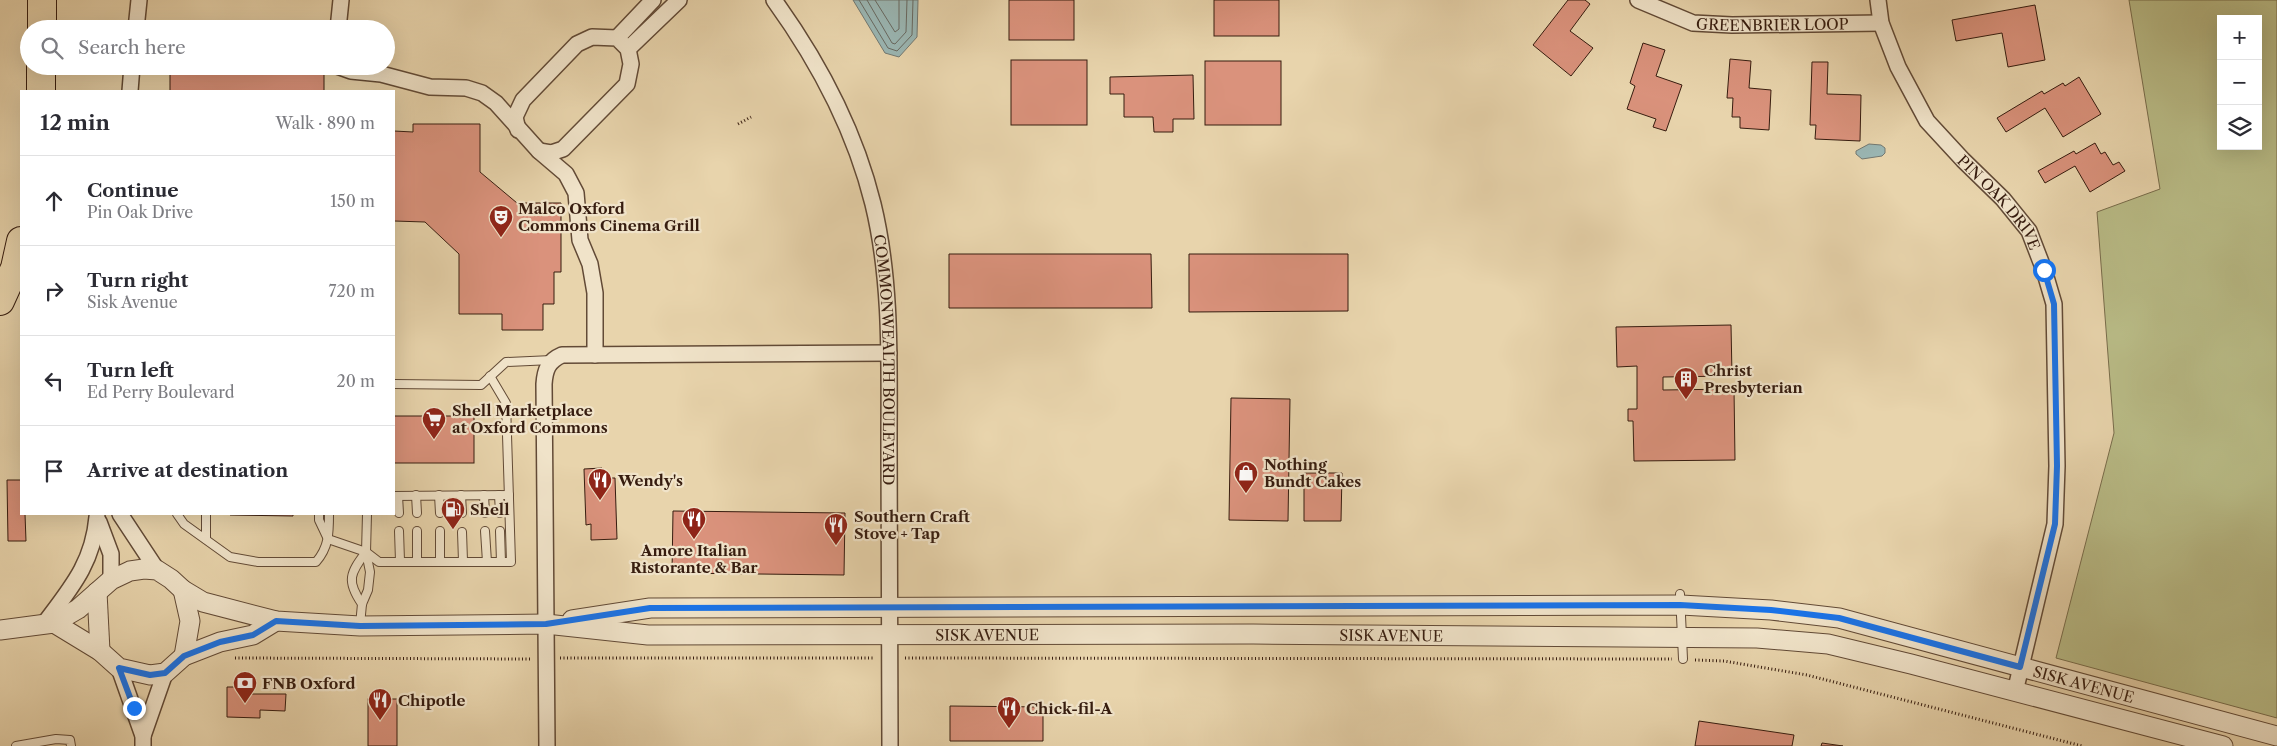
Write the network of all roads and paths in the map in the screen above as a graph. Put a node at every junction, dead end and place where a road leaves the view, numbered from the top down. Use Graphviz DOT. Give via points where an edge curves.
graph roads {
  1 [pos="42,0"];
  2 [pos="139,0"];
  3 [pos="341,0"];
  4 [pos="653,0"];
  5 [pos="679,0"];
  6 [pos="774,0"];
  7 [pos="1638,0"];
  8 [pos="1878,0"];
  9 [pos="42,20"];
  10 [pos="137,20"];
  11 [pos="339,20"];
  12 [pos="1881,23"];
  13 [pos="617,38"];
  14 [pos="628,49"];
  15 [pos="41,75"];
  16 [pos="131,75"];
  17 [pos="385,75"];
  18 [pos="41,90"];
  19 [pos="130,90"];
  20 [pos="751,117"];
  21 [pos="738,124"];
  22 [pos="518,130"];
  23 [pos="539,151"];
  24 [pos="20,246"];
  25 [pos="0,301"];
  26 [pos="889,353"];
  27 [pos="595,355"];
  28 [pos="552,360"];
  29 [pos="490,376"];
  30 [pos="395,384"];
  31 [pos="416,495"];
  32 [pos="439,495"];
  33 [pos="462,495"];
  34 [pos="484,495"];
  35 [pos="499,495"];
  36 [pos="509,495"];
  37 [pos="396,496"];
  38 [pos="399,513"];
  39 [pos="416,513"];
  40 [pos="440,513"];
  41 [pos="462,513"];
  42 [pos="485,513"];
  43 [pos="500,513"];
  44 [pos="121,515"];
  45 [pos="178,515"];
  46 [pos="206,515"];
  47 [pos="319,515"];
  48 [pos="329,515"];
  49 [pos="367,515"];
  50 [pos="97,516"];
  51 [pos="400,531"];
  52 [pos="417,531"];
  53 [pos="440,531"];
  54 [pos="485,531"];
  55 [pos="500,531"];
  56 [pos="462,532"];
  57 [pos="206,539"];
  58 [pos="328,539"];
  59 [pos="366,552"];
  60 [pos="400,561"];
  61 [pos="417,561"];
  62 [pos="440,561"];
  63 [pos="463,561"];
  64 [pos="487,562"];
  65 [pos="501,562"];
  66 [pos="157,570"];
  67 [pos="104,586"];
  68 [pos="182,590"];
  69 [pos="1680,599"];
  70 [pos="362,604"];
  71 [pos="890,606"];
  72 [pos="276,621"];
  73 [pos="49,623"];
  74 [pos="546,624"];
  75 [pos="360,626"];
  76 [pos="0,630"];
  77 [pos="890,636"];
  78 [pos="1682,636"];
  79 [pos="100,651"];
  80 [pos="184,656"];
  81 [pos="227,658"];
  82 [pos="547,658"];
  83 [pos="890,658"];
  84 [pos="1684,659"];
  85 [pos="2020,667"];
  86 [pos="119,668"];
  87 [pos="165,673"];
  88 [pos="2015,692"];
  89 [pos="2277,736"];
  90 [pos="143,741"];
  91 [pos="16,746"];
  92 [pos="71,746"];
  93 [pos="547,746"];
  94 [pos="890,746"];
  95 [pos="2082,746"];
  96 [pos="2223,746"];
  1 -- 9 [label="highway"];
  2 -- 10 [label="street"];
  3 -- 11 [label="street"];
  4 -- 13 [label="street"];
  5 -- 14 [label="street"];
  6 -- 26 [label="street, COMMONWEALTH BOULEVARD" via="800,37 830,90 873,204 884,267"];
  7 -- 12 [label="street, GREENBRIER LOOP" via="1693,23"];
  8 -- 12 [label="street, PIN OAK DRIVE"];
  12 -- 85 [label="street, PIN OAK DRIVE" via="1898,67 1926,122 2003,199 2029,231 2054,304 2055,524"];
  13 -- 14 [label="street"];
  13 -- 22 [label="street" via="592,37 577,44 523,100 516,117"];
  14 -- 23 [label="street" via="632,64 627,84 563,149 551,153"];
  15 -- 18 [label="highway"];
  16 -- 19 [label="street"];
  17 -- 22 [label="street" via="430,87 466,88 482,93 496,103"];
  20 -- 21 [label="path"];
  22 -- 23 [label="street"];
  23 -- 27 [label="street" via="566,174 576,193 580,240 590,264 595,293"];
  24 -- 25 [label="highway" via="15,268"];
  26 -- 27 [label="street"];
  26 -- 71 [label="street, COMMONWEALTH BOULEVARD"];
  27 -- 28 [label="street" via="562,355"];
  28 -- 29 [label="lane" via="506,362"];
  28 -- 74 [label="street" via="545,372 544,384"];
  29 -- 30 [label="lane" via="480,385"];
  29 -- 36 [label="lane" via="506,403"];
  31 -- 32 [label="lane"];
  31 -- 37 [label="lane"];
  31 -- 39 [label="lane"];
  32 -- 33 [label="lane"];
  32 -- 40 [label="lane"];
  33 -- 34 [label="lane"];
  33 -- 41 [label="lane"];
  34 -- 35 [label="lane"];
  34 -- 42 [label="lane"];
  35 -- 36 [label="lane"];
  35 -- 43 [label="lane"];
  36 -- 65 [label="lane" via="511,562"];
  37 -- 38 [label="lane"];
  44 -- 66 [label="street"];
  45 -- 57 [label="lane" via="184,524"];
  46 -- 57 [label="lane"];
  47 -- 58 [label="lane"];
  48 -- 58 [label="lane"];
  49 -- 59 [label="lane"];
  50 -- 67 [label="street" via="112,554"];
  50 -- 73 [label="street" via="95,539 85,567"];
  51 -- 60 [label="lane"];
  52 -- 61 [label="lane"];
  53 -- 62 [label="lane"];
  54 -- 64 [label="lane"];
  55 -- 65 [label="lane"];
  56 -- 63 [label="lane"];
  57 -- 58 [label="lane" via="230,557 258,562 316,562 325,551"];
  58 -- 59 [label="lane"];
  59 -- 60 [label="lane" via="379,562"];
  59 -- 70 [label="lane" via="370,572"];
  59 -- 70 [label="lane" via="352,570 353,590"];
  60 -- 61 [label="lane"];
  61 -- 62 [label="lane"];
  62 -- 63 [label="lane"];
  63 -- 64 [label="lane"];
  64 -- 65 [label="lane"];
  66 -- 67 [label="street" via="130,571"];
  66 -- 68 [label="street, SISK AVENUE"];
  67 -- 73 [label="street" via="78,609"];
  67 -- 79 [label="street"];
  68 -- 72 [label="street, SISK AVENUE" via="203,602"];
  68 -- 80 [label="street" via="190,621"];
  69 -- 71 [label="street, SISK AVENUE"];
  69 -- 78 [label="lane"];
  69 -- 85 [label="street, SISK AVENUE" via="1839,618"];
  70 -- 75 [label="lane"];
  71 -- 74 [label="street, SISK AVENUE" via="650,608"];
  71 -- 77 [label="street, COMMONWEALTH BOULEVARD"];
  72 -- 75 [label="street, SISK AVENUE"];
  72 -- 80 [label="street" via="253,635 220,642"];
  73 -- 76 [label="street"];
  73 -- 79 [label="street"];
  74 -- 75 [label="street, SISK AVENUE"];
  74 -- 77 [label="street, SISK AVENUE" via="648,635"];
  74 -- 82 [label="street"];
  77 -- 78 [label="street, SISK AVENUE"];
  77 -- 83 [label="street, COMMONWEALTH BOULEVARD"];
  78 -- 84 [label="lane"];
  78 -- 88 [label="street, SISK AVENUE" via="1828,644"];
  79 -- 86 [label="street"];
  80 -- 87 [label="street"];
  81 -- 82 [label="path"];
  82 -- 83 [label="path"];
  82 -- 93 [label="street"];
  83 -- 84 [label="path"];
  83 -- 94 [label="street, COMMONWEALTH BOULEVARD"];
  84 -- 95 [label="path" via="1807,675"];
  85 -- 88 [label="street, PIN OAK DRIVE"];
  85 -- 89 [label="street, SISK AVENUE"];
  86 -- 87 [label="street" via="150,675"];
  86 -- 90 [label="street"];
  87 -- 90 [label="street"];
  88 -- 96 [label="street, SISK AVENUE"];
  91 -- 92 [label="lane" via="56,739 70,740"];
}
